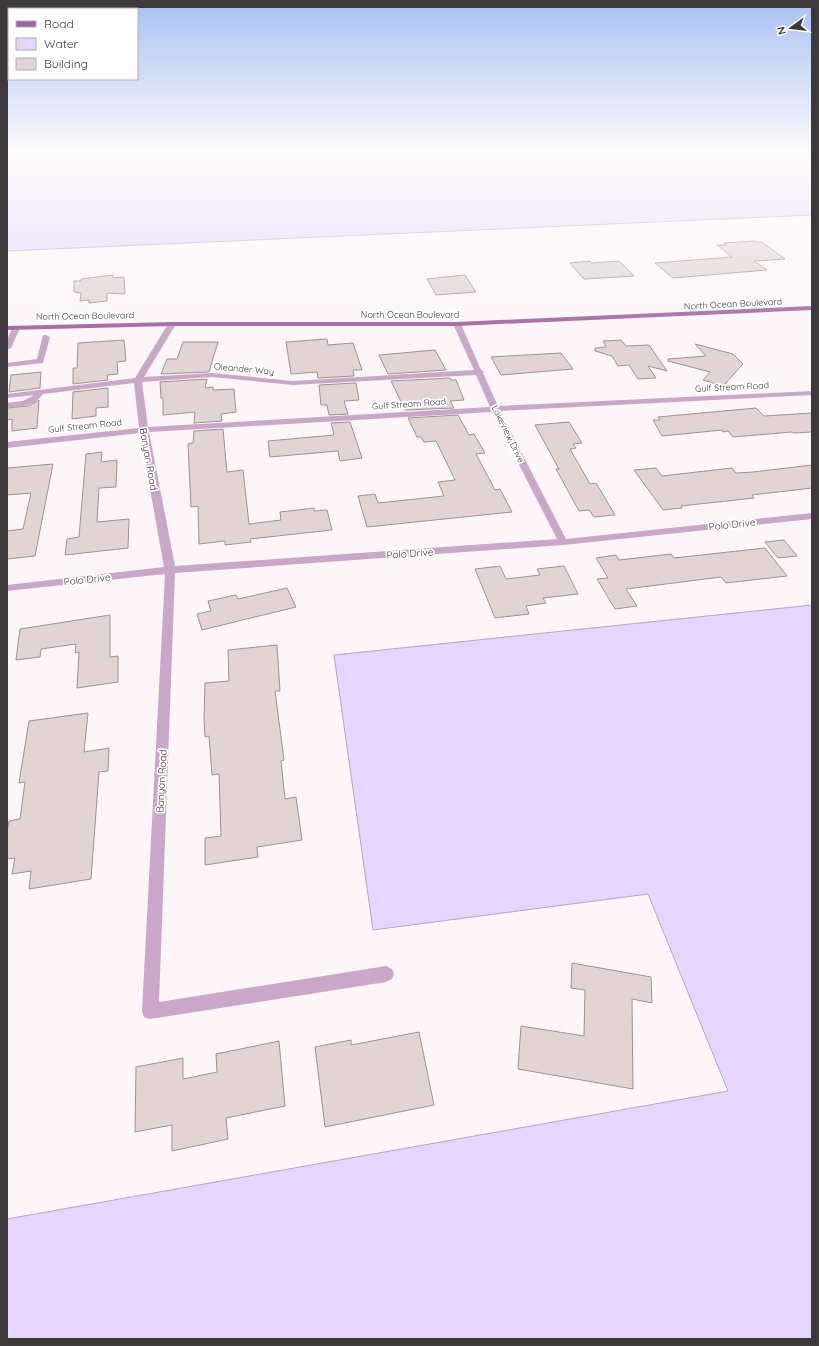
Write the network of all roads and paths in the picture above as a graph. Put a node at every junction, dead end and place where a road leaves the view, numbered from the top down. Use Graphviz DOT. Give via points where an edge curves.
graph roads {
  1 [pos="812,308"];
  2 [pos="172,324"];
  3 [pos="457,324"];
  4 [pos="7,328"];
  5 [pos="16,328"];
  6 [pos="46,337"];
  7 [pos="8,345"];
  8 [pos="7,365"];
  9 [pos="480,372"];
  10 [pos="138,380"];
  11 [pos="41,392"];
  12 [pos="812,394"];
  13 [pos="7,396"];
  14 [pos="7,405"];
  15 [pos="495,409"];
  16 [pos="144,430"];
  17 [pos="7,445"];
  18 [pos="812,516"];
  19 [pos="563,542"];
  20 [pos="170,570"];
  21 [pos="7,588"];
  22 [pos="386,974"];
  1 -- 3 [label="main road, North Ocean Boulevard"];
  2 -- 3 [label="main road, North Ocean Boulevard"];
  2 -- 5 [label="main road, North Ocean Boulevard"];
  2 -- 10 [label="street"];
  3 -- 9 [label="street, Lakeview Drive"];
  4 -- 5 [label="main road, North Ocean Boulevard"];
  5 -- 7 [label="street"];
  6 -- 8 [label="street" via="40,362"];
  9 -- 10 [label="street, Oleander Way" via="293,383 212,375"];
  9 -- 15 [label="street, Lakeview Drive"];
  10 -- 11 [label="street, Oleander Way"];
  10 -- 16 [label="street, Banyan Road"];
  11 -- 13 [label="street, Oleander Way"];
  11 -- 14 [label="street" via="27,402"];
  12 -- 15 [label="street, Gulf Stream Road"];
  15 -- 16 [label="street, Gulf Stream Road"];
  15 -- 19 [label="street, Lakeview Drive"];
  16 -- 17 [label="street, Gulf Stream Road"];
  16 -- 20 [label="street, Banyan Road"];
  18 -- 19 [label="street, Polo Drive"];
  19 -- 20 [label="street, Polo Drive"];
  20 -- 21 [label="street, Polo Drive"];
  20 -- 22 [label="street, Banyan Road" via="150,1011"];
}
